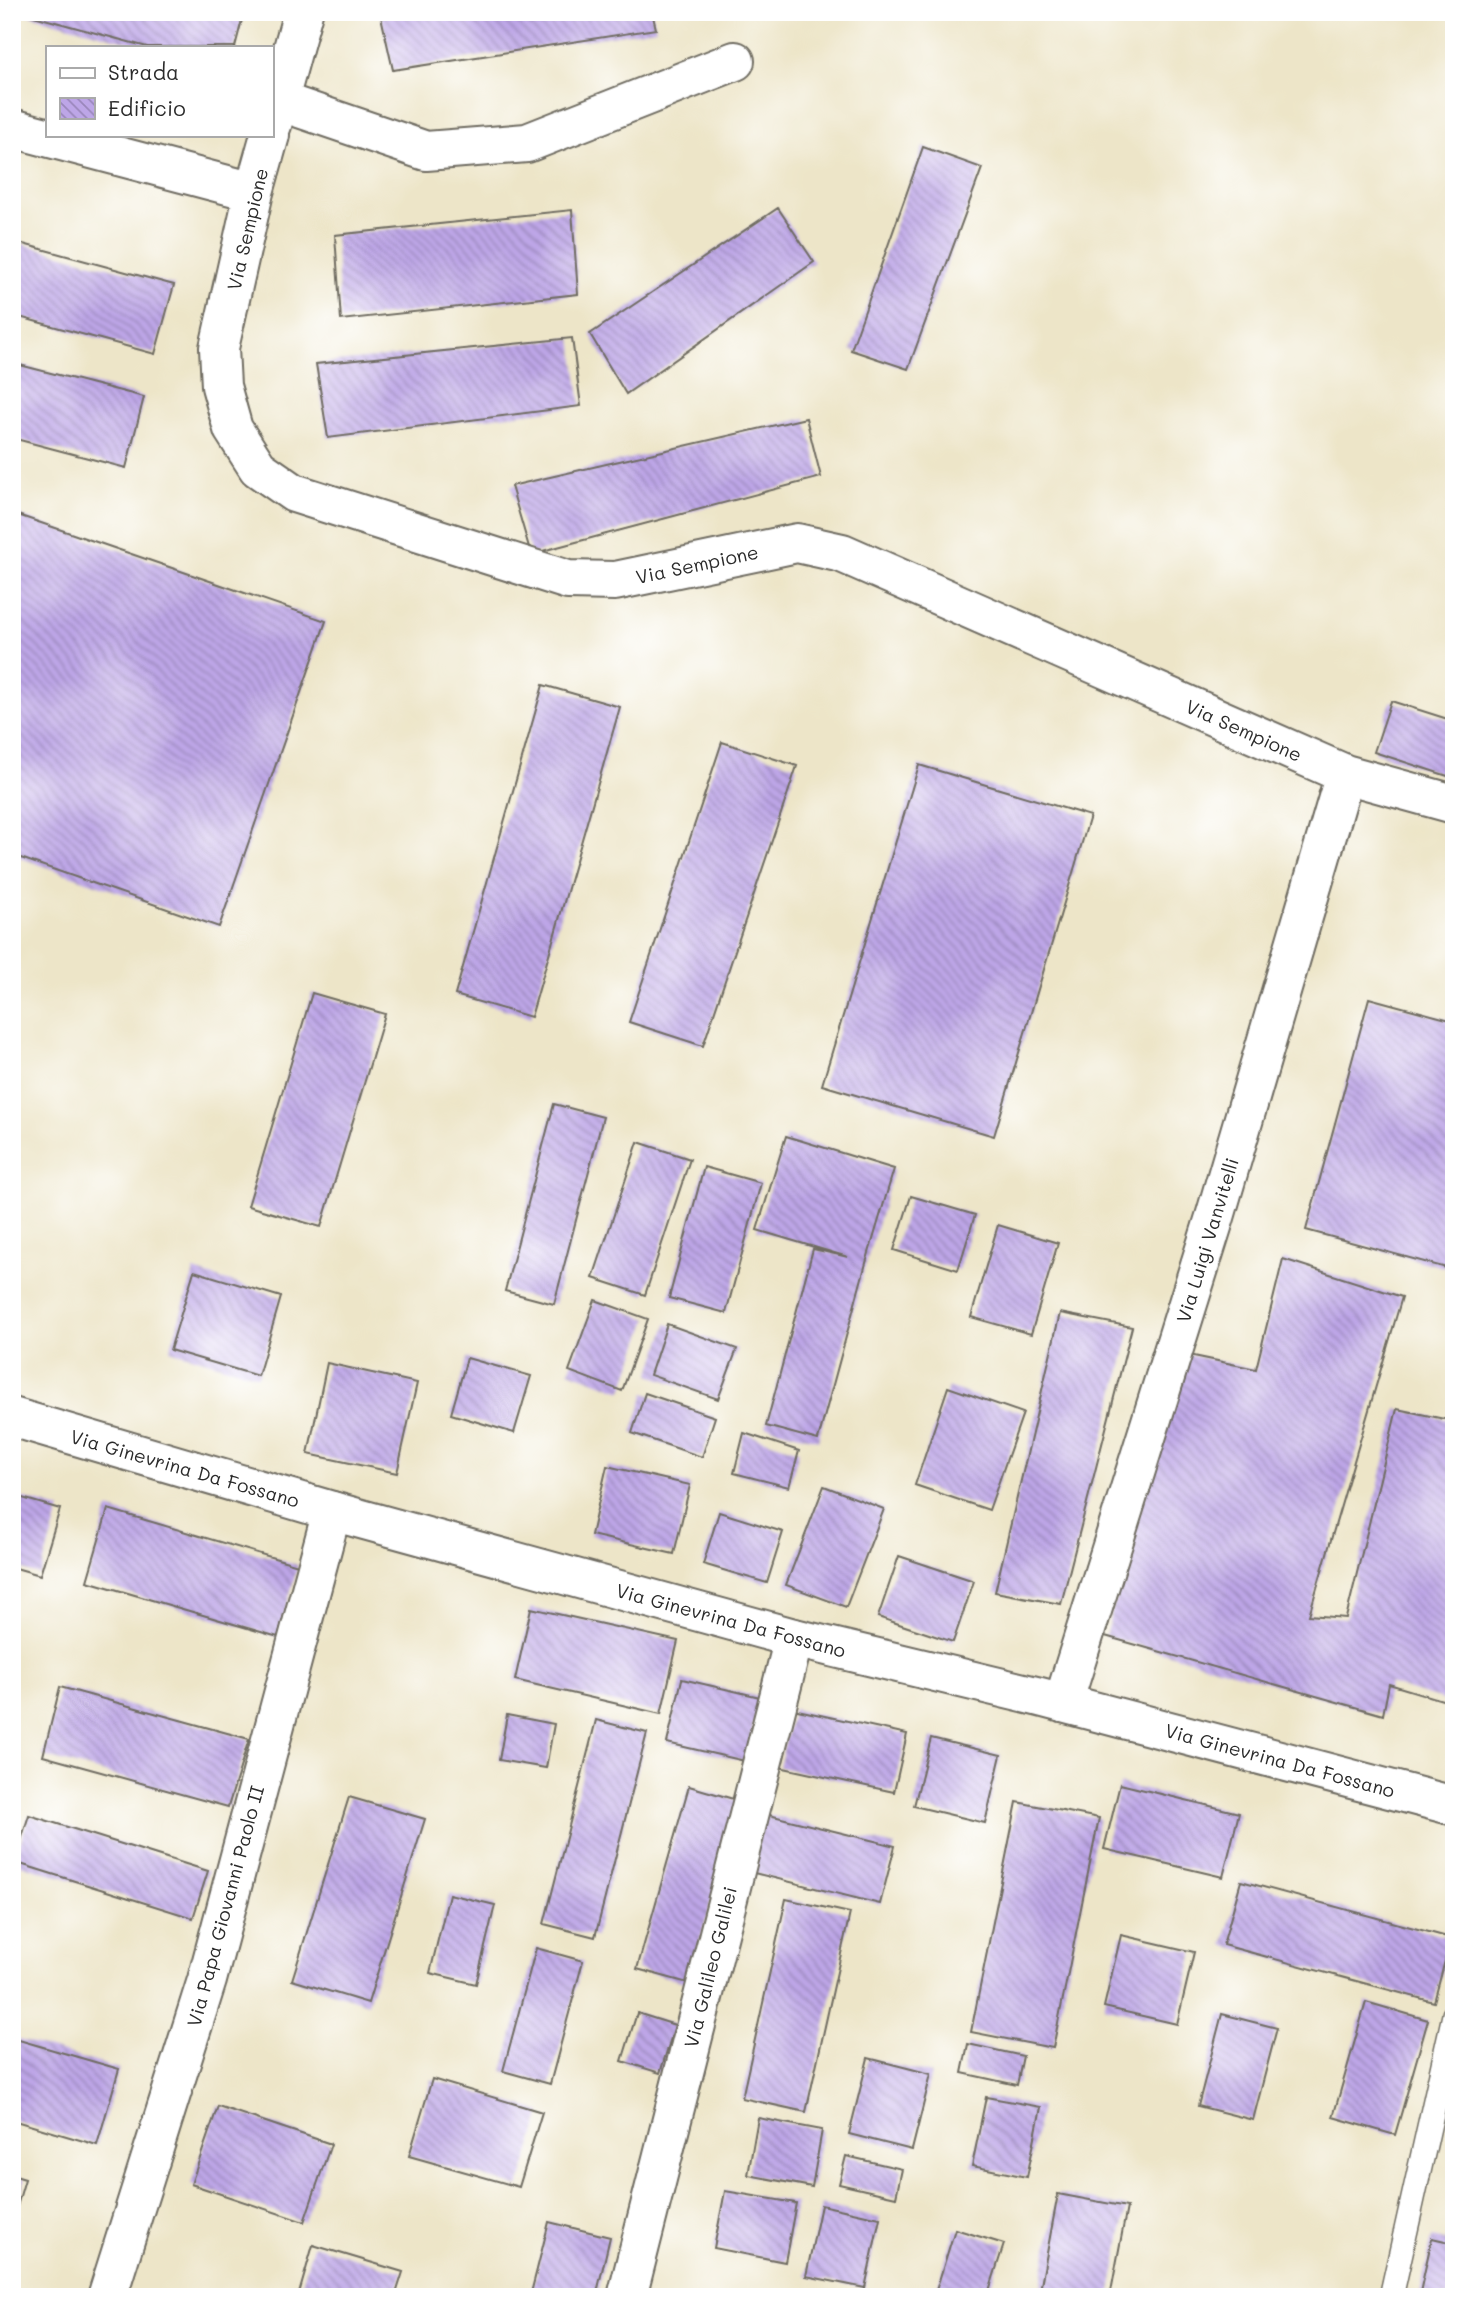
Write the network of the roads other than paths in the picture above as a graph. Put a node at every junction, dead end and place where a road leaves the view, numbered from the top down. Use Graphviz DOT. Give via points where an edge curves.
graph roads {
  1 [pos="303,12"];
  2 [pos="735,61"];
  3 [pos="273,122"];
  4 [pos="12,128"];
  5 [pos="269,136"];
  6 [pos="254,192"];
  7 [pos="1345,774"];
  8 [pos="1454,804"];
  9 [pos="12,1417"];
  10 [pos="332,1511"];
  11 [pos="794,1638"];
  12 [pos="1063,1703"];
  13 [pos="1454,1806"];
  14 [pos="1454,2015"];
  15 [pos="107,2297"];
  16 [pos="627,2297"];
  17 [pos="1391,2297"];
  1 -- 3 [label="street, Via Sempione"];
  2 -- 3 [label="street" via="527,143 426,151"];
  4 -- 6 [label="street"];
  5 -- 6 [label="street, Via Sempione"];
  6 -- 7 [label="street, Via Sempione" via="219,348 221,386 233,429 258,468 294,493 568,580 615,581 797,543 842,552"];
  7 -- 8 [label="street, Via Sempione"];
  7 -- 12 [label="street, Via Luigi Vanvitelli" via="1215,1217"];
  9 -- 10 [label="street, Via Ginevrina Da Fossano"];
  10 -- 11 [label="street, Via Ginevrina Da Fossano"];
  10 -- 15 [label="street, Via Papa Giovanni Paolo II" via="207,1980"];
  11 -- 12 [label="street, Via Ginevrina Da Fossano"];
  11 -- 16 [label="street, Via Galileo Galilei"];
  12 -- 13 [label="street, Via Ginevrina Da Fossano"];
  14 -- 17 [label="lane"];
}
